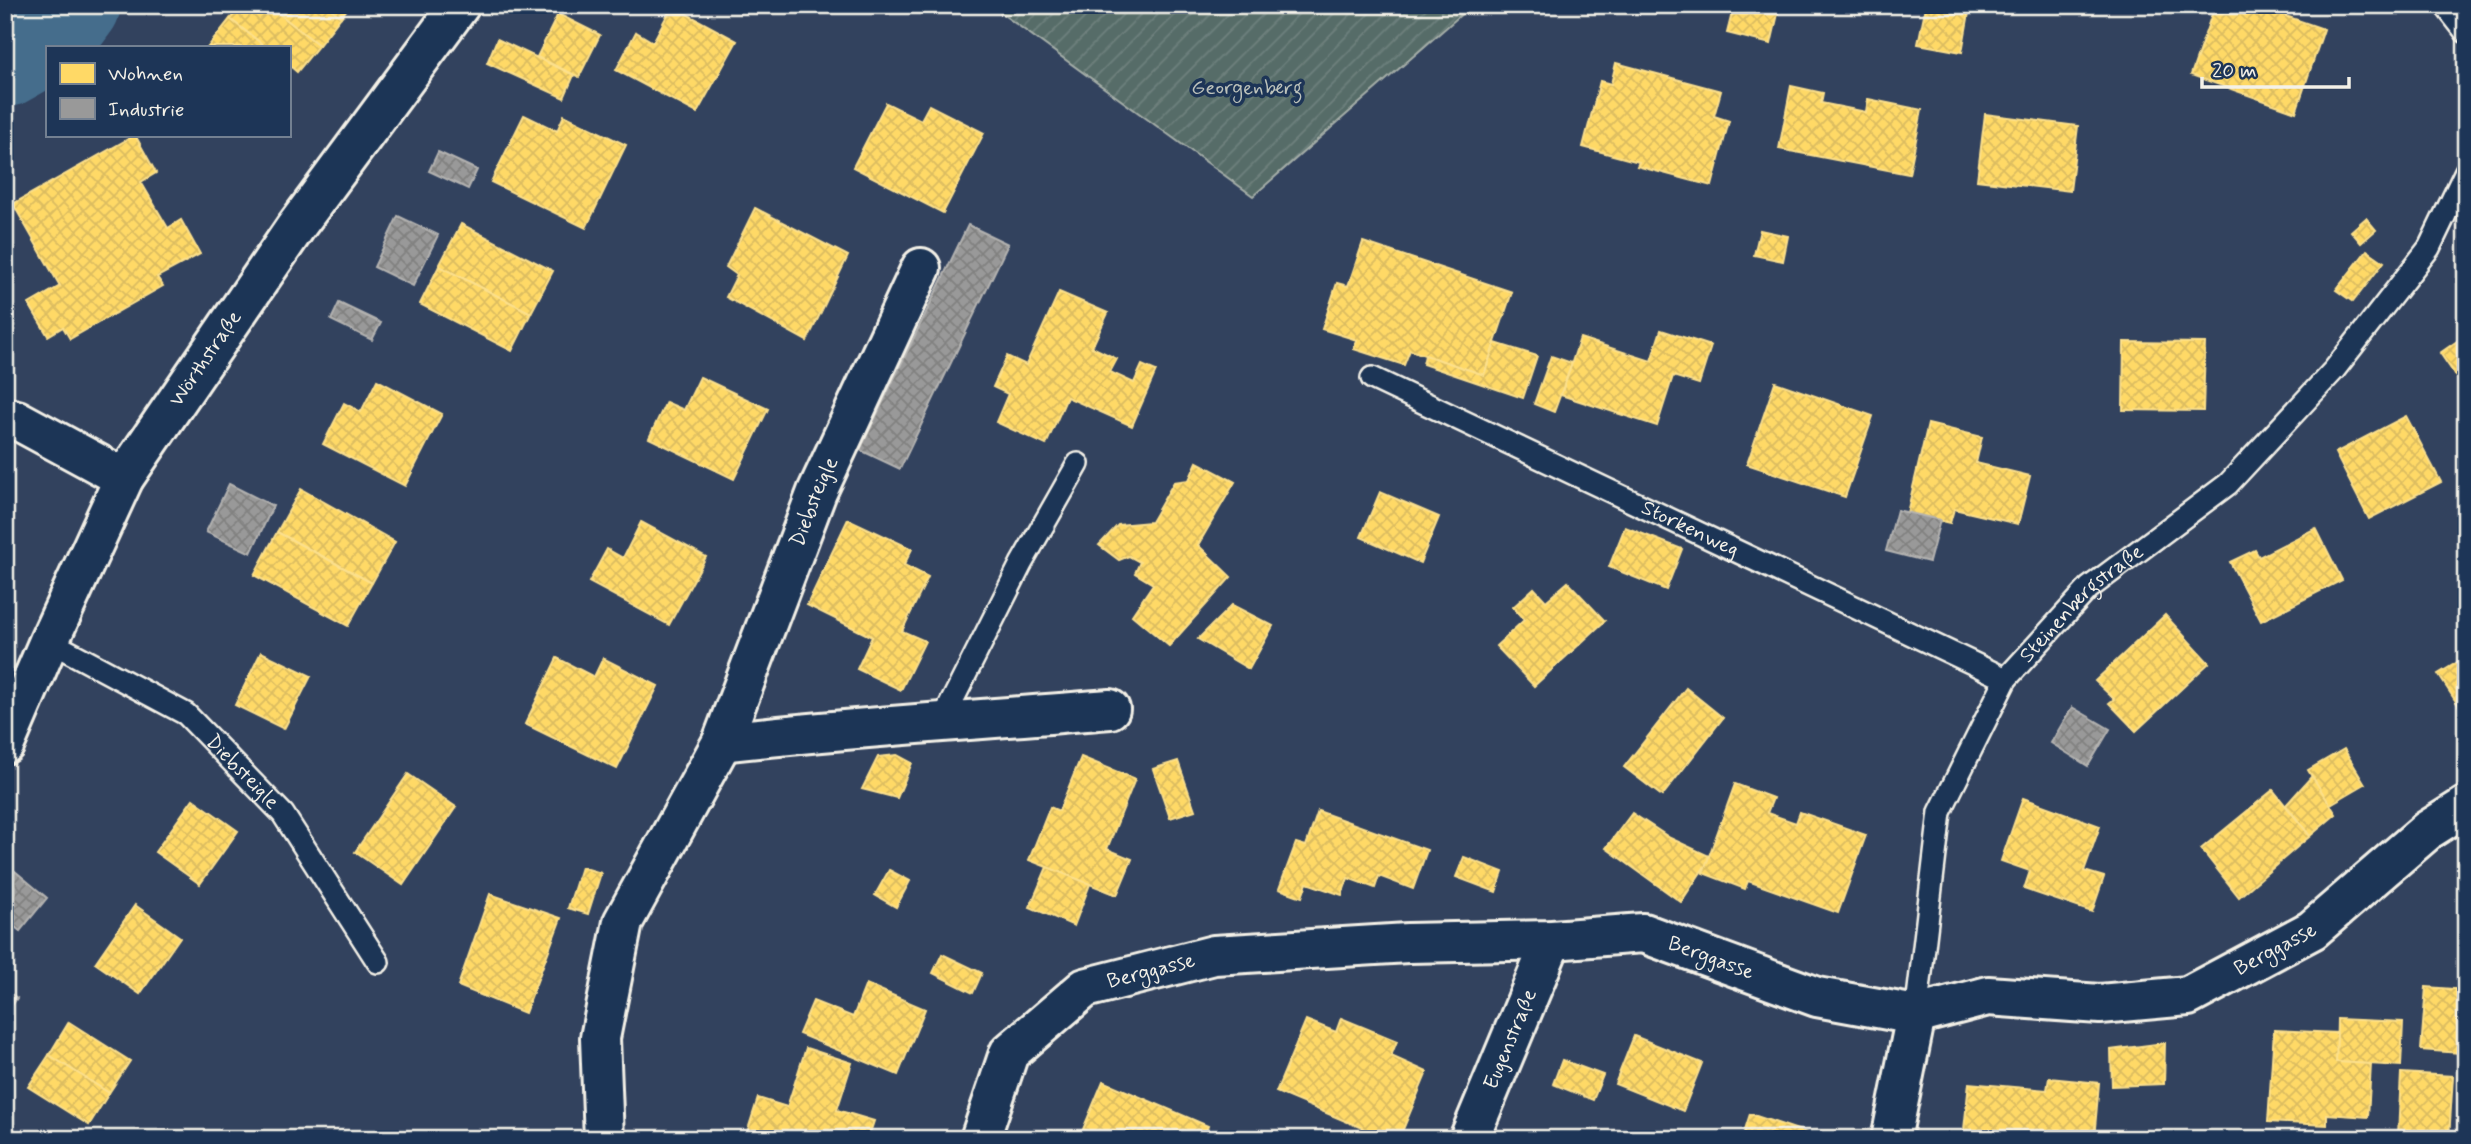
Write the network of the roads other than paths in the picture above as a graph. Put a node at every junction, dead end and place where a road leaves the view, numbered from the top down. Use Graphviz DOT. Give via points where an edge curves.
graph roads {
  1 [pos="460,5"];
  2 [pos="2445,5"];
  3 [pos="2466,32"];
  4 [pos="2466,171"];
  5 [pos="921,268"];
  6 [pos="1372,378"];
  7 [pos="5,417"];
  8 [pos="1078,464"];
  9 [pos="124,478"];
  10 [pos="49,641"];
  11 [pos="2006,679"];
  12 [pos="1110,709"];
  13 [pos="941,723"];
  14 [pos="722,742"];
  15 [pos="5,744"];
  16 [pos="2466,806"];
  17 [pos="1552,940"];
  18 [pos="378,962"];
  19 [pos="1916,1015"];
  20 [pos="604,1139"];
  21 [pos="980,1139"];
  22 [pos="1469,1139"];
  23 [pos="1891,1139"];
  1 -- 9 [label="street, Wörthstraße" via="295,228"];
  2 -- 3 [label="lane"];
  4 -- 11 [label="lane, Steinenbergstraße" via="2428,248 2334,370 2228,484 2090,588"];
  5 -- 14 [label="street, Diebsteigle" via="817,492"];
  6 -- 11 [label="lane, Storkenweg"];
  7 -- 9 [label="street"];
  8 -- 13 [label="lane" via="1021,564"];
  9 -- 10 [label="street, Wörthstraße"];
  10 -- 15 [label="street, Wörthstraße"];
  10 -- 18 [label="lane, Diebsteigle" via="186,715 283,814"];
  11 -- 19 [label="lane, Steinenbergstraße" via="1941,811"];
  12 -- 13 [label="street"];
  13 -- 14 [label="street"];
  14 -- 20 [label="street, Diebsteigle" via="623,922 600,1038"];
  16 -- 19 [label="street, Berggasse" via="2428,830 2312,930 2188,996 2100,1004 1988,996"];
  17 -- 19 [label="street, Berggasse" via="1643,933 1816,997"];
  17 -- 21 [label="street, Berggasse" via="1214,955 1085,988 1009,1053"];
  17 -- 22 [label="street, Eugenstraße"];
  19 -- 23 [label="street, Steinenbergstraße"];
}
